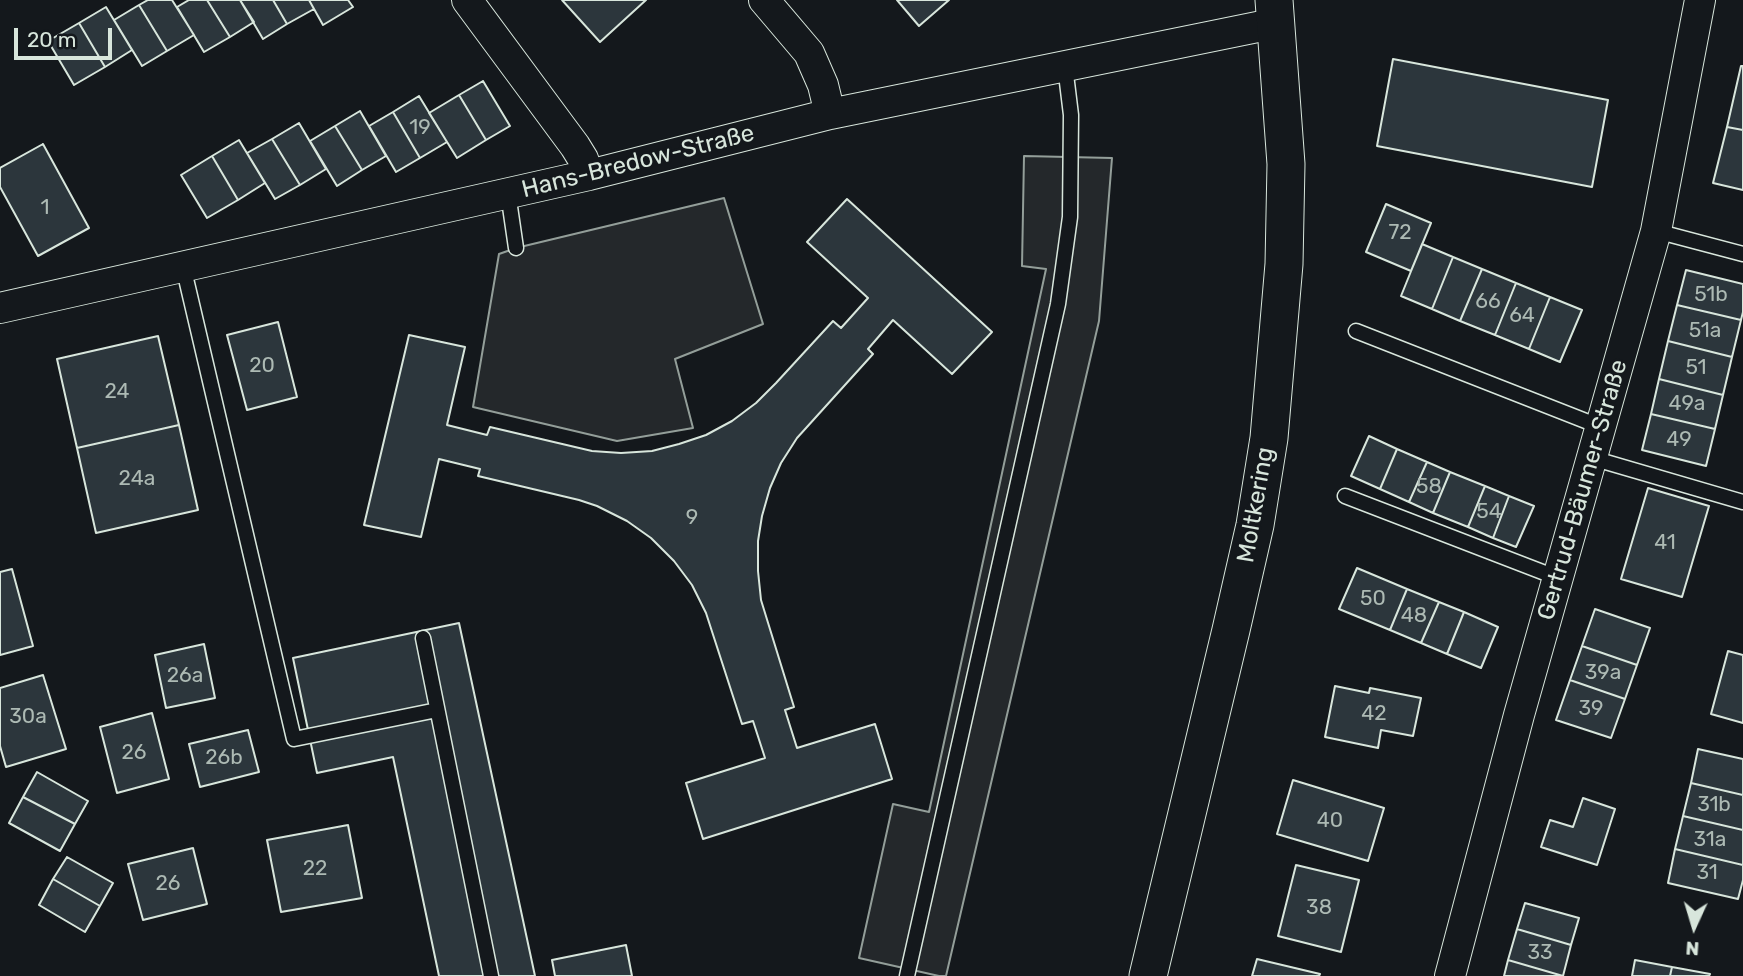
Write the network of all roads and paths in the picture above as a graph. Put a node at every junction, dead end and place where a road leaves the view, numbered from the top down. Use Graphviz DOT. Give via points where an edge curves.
graph roads {
  1 [pos="467,0"];
  2 [pos="764,0"];
  3 [pos="1700,0"];
  4 [pos="1274,8"];
  5 [pos="1065,66"];
  6 [pos="830,114"];
  7 [pos="589,175"];
  8 [pos="508,193"];
  9 [pos="1656,231"];
  10 [pos="516,248"];
  11 [pos="1743,254"];
  12 [pos="183,266"];
  13 [pos="0,308"];
  14 [pos="1356,331"];
  15 [pos="1601,427"];
  16 [pos="1592,458"];
  17 [pos="1345,496"];
  18 [pos="1743,502"];
  19 [pos="1558,578"];
  20 [pos="423,638"];
  21 [pos="437,710"];
  22 [pos="491,976"];
  23 [pos="907,976"];
  24 [pos="1149,976"];
  25 [pos="1450,976"];
  1 -- 7 [label="street" via="575,146"];
  2 -- 6 [label="street" via="809,53"];
  3 -- 9 [label="street, Gertrud-Bäumer-Straße"];
  4 -- 5 [label="street, Hans-Bredow-Straße"];
  4 -- 24 [label="street, Moltkering" via="1286,164 1284,264 1269,438 1255,525"];
  5 -- 6 [label="street, Hans-Bredow-Straße"];
  5 -- 23 [label="lane" via="1071,115 1070,217 1058,304"];
  6 -- 7 [label="street, Hans-Bredow-Straße"];
  7 -- 8 [label="street, Hans-Bredow-Straße"];
  8 -- 10 [label="lane"];
  8 -- 12 [label="street, Hans-Bredow-Straße"];
  9 -- 11 [label="lane"];
  9 -- 15 [label="street, Gertrud-Bäumer-Straße"];
  12 -- 13 [label="street, Hans-Bredow-Straße"];
  12 -- 21 [label="lane" via="294,739"];
  14 -- 15 [label="lane"];
  15 -- 16 [label="street, Gertrud-Bäumer-Straße"];
  16 -- 18 [label="lane"];
  16 -- 19 [label="street, Gertrud-Bäumer-Straße"];
  17 -- 19 [label="lane"];
  19 -- 25 [label="street, Gertrud-Bäumer-Straße"];
  20 -- 21 [label="lane"];
  21 -- 22 [label="lane"];
}
